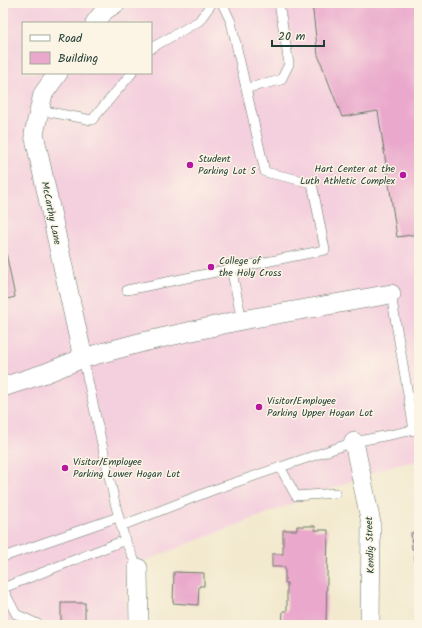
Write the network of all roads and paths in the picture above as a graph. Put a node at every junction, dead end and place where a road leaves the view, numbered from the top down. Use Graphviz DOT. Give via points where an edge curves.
graph roads {
  1 [pos="116,3"];
  2 [pos="212,3"];
  3 [pos="222,3"];
  4 [pos="279,3"];
  5 [pos="96,22"];
  6 [pos="152,48"];
  7 [pos="57,74"];
  8 [pos="131,74"];
  9 [pos="247,88"];
  10 [pos="39,110"];
  11 [pos="230,268"];
  12 [pos="127,290"];
  13 [pos="390,294"];
  14 [pos="242,320"];
  15 [pos="83,358"];
  16 [pos="3,387"];
  17 [pos="417,430"];
  18 [pos="354,442"];
  19 [pos="280,467"];
  20 [pos="336,493"];
  21 [pos="118,517"];
  22 [pos="121,526"];
  23 [pos="125,540"];
  24 [pos="3,557"];
  25 [pos="138,568"];
  26 [pos="3,588"];
  27 [pos="40,625"];
  28 [pos="139,625"];
  29 [pos="370,625"];
  1 -- 5 [label="street" via="105,10"];
  2 -- 6 [label="lane" via="199,21"];
  3 -- 9 [label="lane" via="232,22"];
  4 -- 9 [label="lane" via="289,64 281,80"];
  7 -- 10 [label="street, McCarthy Lane" via="43,94"];
  8 -- 10 [label="lane" via="92,120"];
  9 -- 11 [label="lane" via="265,172 312,182 325,250"];
  10 -- 15 [label="street, McCarthy Lane" via="34,134"];
  11 -- 12 [label="lane"];
  11 -- 14 [label="lane"];
  13 -- 14 [label="street"];
  13 -- 17 [label="lane"];
  14 -- 15 [label="street"];
  15 -- 16 [label="street"];
  15 -- 21 [label="lane"];
  17 -- 18 [label="lane"];
  18 -- 19 [label="lane"];
  18 -- 29 [label="street, Kendig Street" via="371,523"];
  19 -- 20 [label="lane" via="296,496"];
  19 -- 22 [label="lane"];
  21 -- 22 [label="lane"];
  21 -- 24 [label="lane"];
  22 -- 23 [label="lane"];
  23 -- 25 [label="lane"];
  23 -- 26 [label="lane"];
  25 -- 28 [label="street"];
  26 -- 27 [label="lane" via="16,614"];
}
